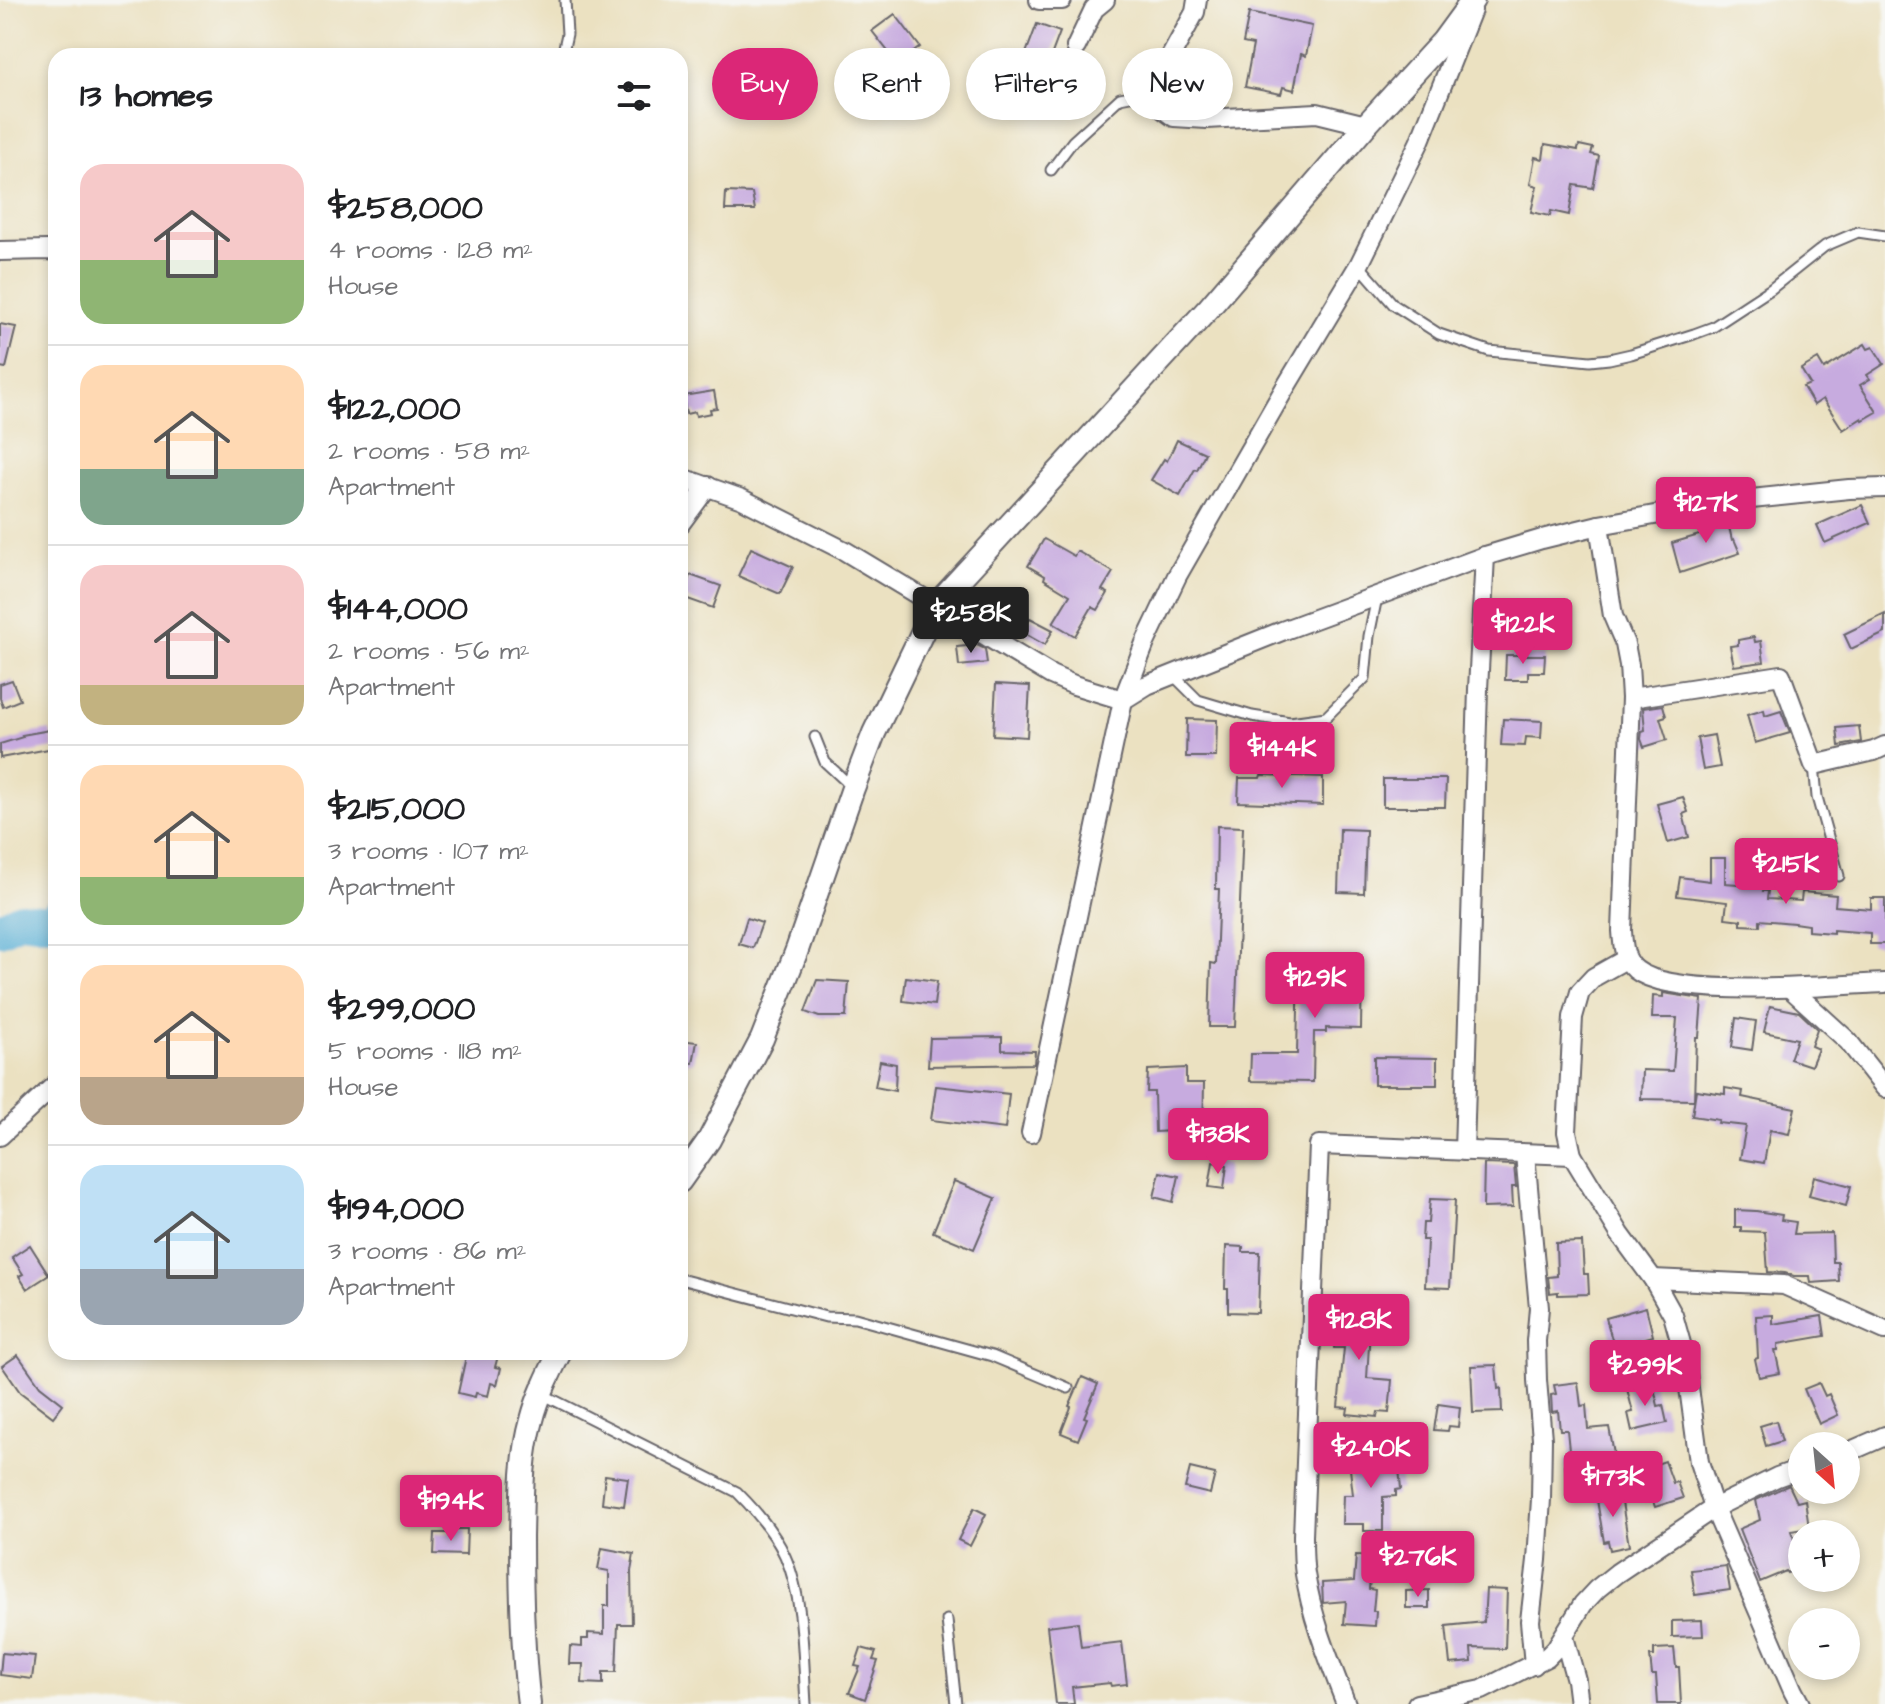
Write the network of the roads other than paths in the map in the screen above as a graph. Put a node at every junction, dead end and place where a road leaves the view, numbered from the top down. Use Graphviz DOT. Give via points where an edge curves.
graph roads {
  1 [pos="565,0"];
  2 [pos="1039,0"];
  3 [pos="1062,0"];
  4 [pos="1103,0"];
  5 [pos="1197,0"];
  6 [pos="1475,0"];
  7 [pos="1076,47"];
  8 [pos="564,48"];
  9 [pos="1175,48"];
  10 [pos="1122,98"];
  11 [pos="1233,118"];
  12 [pos="1366,125"];
  13 [pos="1051,170"];
  14 [pos="1885,236"];
  15 [pos="0,251"];
  16 [pos="48,251"];
  17 [pos="1359,265"];
  18 [pos="688,480"];
  19 [pos="708,486"];
  20 [pos="1885,488"];
  21 [pos="688,513"];
  22 [pos="1599,525"];
  23 [pos="1485,556"];
  24 [pos="1377,597"];
  25 [pos="935,606"];
  26 [pos="1172,674"];
  27 [pos="1631,698"];
  28 [pos="1123,700"];
  29 [pos="815,737"];
  30 [pos="1885,746"];
  31 [pos="1814,765"];
  32 [pos="853,788"];
  33 [pos="1839,876"];
  34 [pos="1626,959"];
  35 [pos="1885,983"];
  36 [pos="1790,988"];
  37 [pos="1885,1088"];
  38 [pos="48,1091"];
  39 [pos="1031,1133"];
  40 [pos="0,1136"];
  41 [pos="1464,1151"];
  42 [pos="1525,1154"];
  43 [pos="1572,1155"];
  44 [pos="688,1170"];
  45 [pos="1653,1279"];
  46 [pos="688,1281"];
  47 [pos="1885,1330"];
  48 [pos="556,1360"];
  49 [pos="1068,1388"];
  50 [pos="540,1393"];
  51 [pos="1885,1436"];
  52 [pos="1860,1447"];
  53 [pos="1788,1473"];
  54 [pos="1714,1508"];
  55 [pos="947,1620"];
  56 [pos="1564,1637"];
  57 [pos="1534,1665"];
  58 [pos="529,1704"];
  59 [pos="806,1704"];
  60 [pos="956,1704"];
  61 [pos="1346,1704"];
  62 [pos="1417,1704"];
  63 [pos="1579,1704"];
  64 [pos="1800,1704"];
  1 -- 8 [label="lane"];
  2 -- 3 [label="street"];
  4 -- 7 [label="street"];
  5 -- 9 [label="street"];
  6 -- 12 [label="street"];
  6 -- 17 [label="street" via="1419,143"];
  10 -- 13 [label="lane" via="1073,141"];
  11 -- 12 [label="street" via="1317,113"];
  12 -- 25 [label="street" via="1209,308"];
  14 -- 17 [label="lane" via="1858,232 1825,246 1771,289 1704,331 1590,361 1489,351 1439,334 1394,305"];
  15 -- 16 [label="street"];
  17 -- 28 [label="street" via="1177,576"];
  18 -- 19 [label="street"];
  19 -- 21 [label="street"];
  19 -- 25 [label="street" via="845,551"];
  20 -- 22 [label="street" via="1760,497"];
  22 -- 23 [label="street"];
  22 -- 27 [label="street" via="1613,616 1629,665"];
  23 -- 24 [label="street"];
  23 -- 41 [label="street"];
  24 -- 26 [label="street"];
  24 -- 26 [label="lane" via="1365,678 1326,717 1290,722 1252,716 1198,700"];
  25 -- 28 [label="street" via="1051,675"];
  25 -- 32 [label="street"];
  26 -- 28 [label="street"];
  27 -- 31 [label="street" via="1781,675"];
  27 -- 34 [label="street" via="1622,931"];
  28 -- 39 [label="street"];
  29 -- 32 [label="lane" via="825,762"];
  30 -- 31 [label="street"];
  31 -- 33 [label="lane" via="1817,797"];
  32 -- 44 [label="street" via="762,1039"];
  34 -- 36 [label="street" via="1649,978 1672,983"];
  34 -- 43 [label="street" via="1594,977 1580,992 1573,1017 1567,1132"];
  35 -- 36 [label="street"];
  36 -- 37 [label="street" via="1848,1041"];
  38 -- 40 [label="street"];
  41 -- 42 [label="street"];
  41 -- 61 [label="street" via="1319,1145 1304,1571"];
  42 -- 43 [label="street"];
  42 -- 57 [label="street" via="1539,1308 1542,1439 1530,1621"];
  43 -- 45 [label="street"];
  45 -- 47 [label="street" via="1784,1285"];
  45 -- 54 [label="street" via="1673,1315 1685,1358 1699,1462"];
  46 -- 49 [label="lane" via="826,1317 855,1318 992,1356"];
  48 -- 50 [label="street"];
  50 -- 58 [label="street" via="522,1486 523,1658"];
  50 -- 59 [label="lane" via="737,1492 748,1503 785,1556 797,1596"];
  51 -- 52 [label="street"];
  53 -- 54 [label="street"];
  54 -- 56 [label="street" via="1597,1589"];
  54 -- 64 [label="street"];
  55 -- 60 [label="lane"];
  56 -- 57 [label="street"];
  56 -- 63 [label="street"];
  57 -- 62 [label="street" via="1482,1690"];
}
